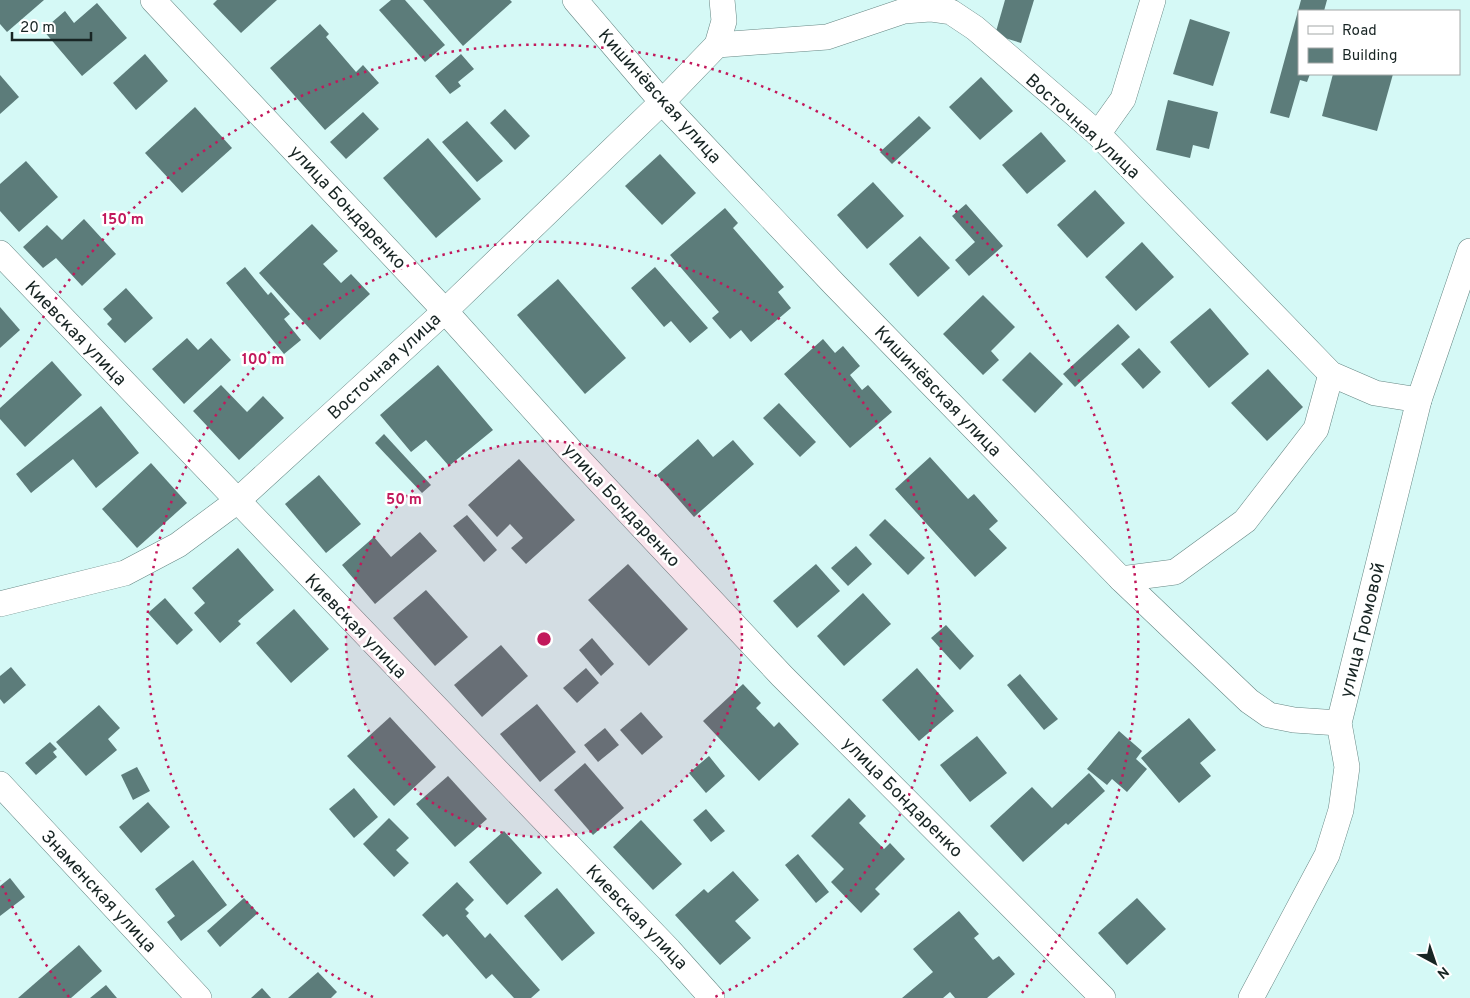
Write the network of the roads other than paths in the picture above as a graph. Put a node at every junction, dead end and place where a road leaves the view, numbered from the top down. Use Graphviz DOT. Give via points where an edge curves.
graph roads {
  1 [pos="153,0"];
  2 [pos="575,0"];
  3 [pos="722,0"];
  4 [pos="1152,0"];
  5 [pos="717,45"];
  6 [pos="662,102"];
  7 [pos="1098,134"];
  8 [pos="1470,252"];
  9 [pos="0,253"];
  10 [pos="445,311"];
  11 [pos="1331,374"];
  12 [pos="1419,400"];
  13 [pos="236,502"];
  14 [pos="1120,579"];
  15 [pos="0,604"];
  16 [pos="1338,723"];
  17 [pos="0,784"];
  18 [pos="199,998"];
  19 [pos="712,998"];
  20 [pos="1103,998"];
  21 [pos="1251,998"];
  1 -- 10 [label="street, улица Бондаренко"];
  2 -- 6 [label="street, Кишинёвская улица"];
  3 -- 5 [label="street, Восточная улица" via="724,21"];
  4 -- 7 [label="street" via="1123,99"];
  5 -- 6 [label="street, Восточная улица"];
  5 -- 7 [label="street, Восточная улица" via="827,37 904,11 930,9 950,12 975,28"];
  6 -- 10 [label="street, Восточная улица"];
  6 -- 14 [label="street, Кишинёвская улица"];
  7 -- 11 [label="street, Восточная улица"];
  8 -- 12 [label="street, улица Громовой"];
  9 -- 13 [label="street, Киевская улица"];
  10 -- 13 [label="street, Восточная улица"];
  10 -- 20 [label="street, улица Бондаренко" via="782,676"];
  11 -- 12 [label="street, Восточная улица" via="1375,393"];
  11 -- 14 [label="street" via="1316,429 1245,521 1175,572"];
  12 -- 16 [label="street, улица Громовой"];
  13 -- 15 [label="street, Восточная улица" via="178,545 125,573"];
  13 -- 19 [label="street, Киевская улица"];
  14 -- 16 [label="street, Кишинёвская улица" via="1249,701 1269,715"];
  16 -- 21 [label="street, улица Громовой" via="1347,767 1341,810 1328,855"];
  17 -- 18 [label="street, Знаменская улица"];
}
